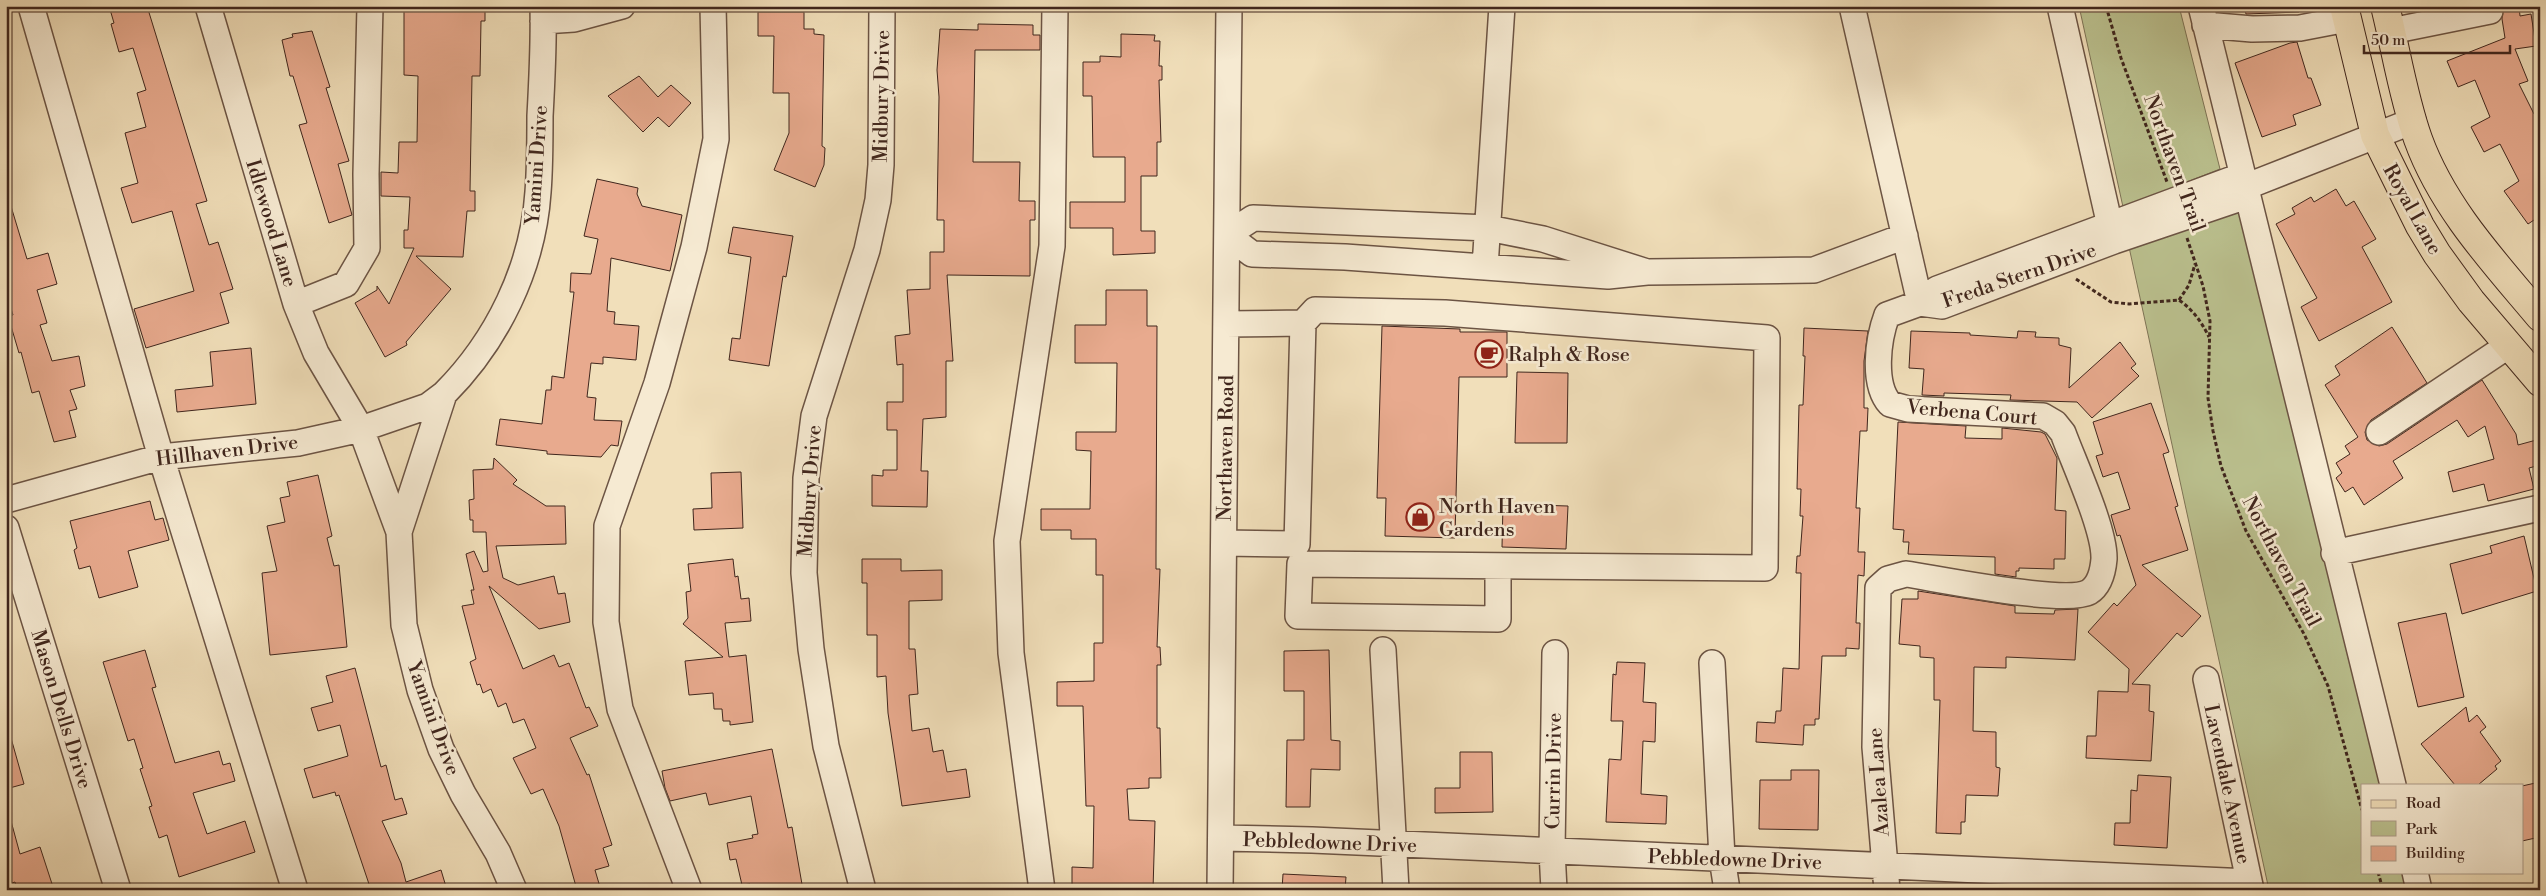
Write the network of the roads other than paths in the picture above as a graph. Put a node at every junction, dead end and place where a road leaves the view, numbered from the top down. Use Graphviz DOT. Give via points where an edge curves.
graph roads {
  1 [pos="31,6"];
  2 [pos="208,6"];
  3 [pos="370,6"];
  4 [pos="622,6"];
  5 [pos="712,6"];
  6 [pos="882,6"];
  7 [pos="1055,6"];
  8 [pos="1229,6"];
  9 [pos="1502,6"];
  10 [pos="1852,6"];
  11 [pos="2060,6"];
  12 [pos="2490,11"];
  13 [pos="543,13"];
  14 [pos="2345,13"];
  15 [pos="2203,15"];
  16 [pos="2298,17"];
  17 [pos="2388,18"];
  18 [pos="2413,121"];
  19 [pos="2375,135"];
  20 [pos="2245,187"];
  21 [pos="1345,221"];
  22 [pos="1488,228"];
  23 [pos="2112,233"];
  24 [pos="1227,236"];
  25 [pos="1905,236"];
  26 [pos="1345,257"];
  27 [pos="1485,266"];
  28 [pos="1647,272"];
  29 [pos="1920,303"];
  30 [pos="296,304"];
  31 [pos="2540,317"];
  32 [pos="1303,323"];
  33 [pos="1226,324"];
  34 [pos="2509,345"];
  35 [pos="2540,382"];
  36 [pos="444,394"];
  37 [pos="361,429"];
  38 [pos="2379,432"];
  39 [pos="161,457"];
  40 [pos="6,500"];
  41 [pos="2540,508"];
  42 [pos="6,528"];
  43 [pos="399,532"];
  44 [pos="1224,543"];
  45 [pos="2334,553"];
  46 [pos="1299,554"];
  47 [pos="1498,566"];
  48 [pos="1383,650"];
  49 [pos="1555,652"];
  50 [pos="1712,663"];
  51 [pos="1876,674"];
  52 [pos="2206,679"];
  53 [pos="2393,784"];
  54 [pos="1221,838"];
  55 [pos="1395,844"];
  56 [pos="1552,851"];
  57 [pos="1722,858"];
  58 [pos="1884,865"];
  59 [pos="2415,874"];
  60 [pos="2064,882"];
  61 [pos="2250,886"];
  62 [pos="118,890"];
  63 [pos="295,890"];
  64 [pos="514,890"];
  65 [pos="689,890"];
  66 [pos="863,890"];
  67 [pos="1042,890"];
  68 [pos="1220,890"];
  69 [pos="1396,890"];
  70 [pos="1554,890"];
  71 [pos="1727,890"];
  72 [pos="1888,890"];
  73 [pos="2419,890"];
  1 -- 39 [label="street"];
  2 -- 30 [label="street, Idlewood Lane"];
  3 -- 30 [label="street" via="367,248 346,284"];
  4 -- 13 [label="street" via="574,18"];
  5 -- 65 [label="street" via="716,139 696,238 656,383 607,526 606,622 620,709"];
  6 -- 66 [label="street, Midbury Drive" via="878,200 867,250 814,416 806,478 804,573 811,649 826,746"];
  7 -- 67 [label="street" via="1052,246 1007,541 1011,653"];
  8 -- 24 [label="street, Northaven Road"];
  9 -- 22 [label="street"];
  10 -- 25 [label="street"];
  11 -- 23 [label="street"];
  12 -- 17 [label="street"];
  13 -- 36 [label="street, Yamini Drive" via="538,194 529,243 515,289 492,337"];
  14 -- 16 [label="street"];
  14 -- 19 [label="main road, Royal Lane"];
  15 -- 16 [label="street" via="2252,29"];
  15 -- 20 [label="street"];
  17 -- 18 [label="main road, Royal Lane"];
  18 -- 19 [label="street"];
  18 -- 31 [label="main road, Royal Lane" via="2424,154 2448,202"];
  19 -- 20 [label="street"];
  19 -- 34 [label="main road, Royal Lane" via="2437,254"];
  20 -- 23 [label="street, Freda Stern Drive" via="2230,180 2177,210"];
  20 -- 45 [label="street"];
  21 -- 22 [label="street"];
  21 -- 24 [label="street" via="1253,218"];
  21 -- 26 [label="street"];
  22 -- 27 [label="street"];
  22 -- 28 [label="street" via="1543,239"];
  23 -- 29 [label="street, Freda Stern Drive" via="1937,289"];
  23 -- 29 [label="street, Freda Stern Drive" via="2081,254 1942,306"];
  24 -- 26 [label="street" via="1252,254"];
  24 -- 33 [label="street, Northaven Road"];
  25 -- 28 [label="street" via="1814,270"];
  25 -- 29 [label="street"];
  26 -- 27 [label="street"];
  27 -- 28 [label="street" via="1608,276"];
  29 -- 51 [label="street, Verbena Court" via="1887,315 1879,348 1884,397 1890,404 1908,409 2043,416 2055,423 2063,433 2100,533 2104,558 2100,580 2090,591 2076,596 2049,596 1906,574 1888,579 1878,588"];
  30 -- 37 [label="street, Idlewood Lane" via="316,353"];
  32 -- 33 [label="street"];
  32 -- 46 [label="street"];
  32 -- 47 [label="street" via="1315,310 1336,309 1445,313 1767,338 1765,568"];
  33 -- 44 [label="street, Northaven Road"];
  34 -- 35 [label="main road, Royal Lane"];
  34 -- 38 [label="street"];
  36 -- 37 [label="street, Hillhaven Drive" via="428,406"];
  36 -- 43 [label="street, Yamini Drive"];
  37 -- 39 [label="street, Hillhaven Drive" via="298,442"];
  37 -- 43 [label="street, Yamini Drive"];
  39 -- 40 [label="street, Hillhaven Drive"];
  39 -- 63 [label="street"];
  41 -- 45 [label="street"];
  42 -- 62 [label="street, Mason Dells Drive"];
  43 -- 64 [label="street, Yamini Drive" via="404,625 420,690 441,749 498,853"];
  44 -- 46 [label="street"];
  44 -- 54 [label="street, Northaven Road"];
  45 -- 53 [label="street"];
  46 -- 47 [label="street"];
  46 -- 47 [label="street" via="1298,616 1498,619"];
  48 -- 55 [label="street"];
  49 -- 56 [label="street, Currin Drive"];
  50 -- 57 [label="street"];
  51 -- 58 [label="street, Azalea Lane" via="1875,747"];
  52 -- 61 [label="street, Lavendale Avenue"];
  54 -- 55 [label="street, Pebbledowne Drive"];
  54 -- 68 [label="street, Northaven Road"];
  55 -- 56 [label="street, Pebbledowne Drive"];
  55 -- 69 [label="street"];
  56 -- 57 [label="street, Pebbledowne Drive"];
  56 -- 70 [label="street, Currin Drive"];
  57 -- 58 [label="street, Pebbledowne Drive"];
  57 -- 71 [label="street"];
  58 -- 60 [label="street, Pebbledowne Drive"];
  58 -- 72 [label="street, Azalea Lane"];
  59 -- 73 [label="street"];
  60 -- 61 [label="street, Pebbledowne Drive"];
}
